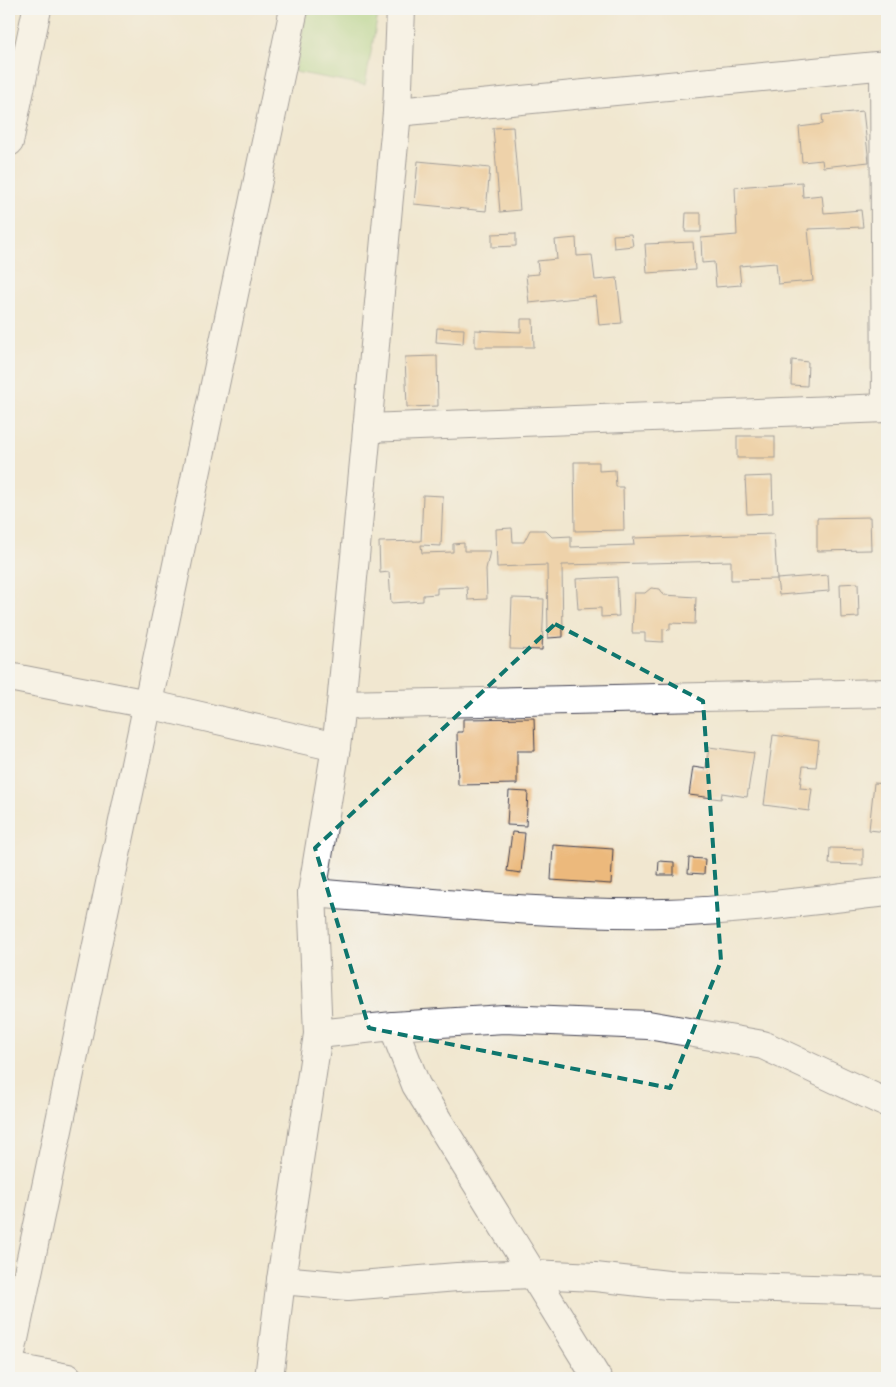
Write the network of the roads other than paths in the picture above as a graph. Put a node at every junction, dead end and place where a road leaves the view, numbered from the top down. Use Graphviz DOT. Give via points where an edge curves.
graph roads {
  1 [pos="37,9"];
  2 [pos="294,9"];
  3 [pos="401,9"];
  4 [pos="886,65"];
  5 [pos="397,112"];
  6 [pos="9,142"];
  7 [pos="887,408"];
  8 [pos="367,428"];
  9 [pos="9,677"];
  10 [pos="887,693"];
  11 [pos="148,704"];
  12 [pos="342,705"];
  13 [pos="336,747"];
  14 [pos="887,892"];
  15 [pos="312,893"];
  16 [pos="393,1026"];
  17 [pos="318,1034"];
  18 [pos="887,1102"];
  19 [pos="532,1274"];
  20 [pos="281,1280"];
  21 [pos="887,1291"];
  22 [pos="9,1365"];
  23 [pos="68,1378"];
  24 [pos="269,1378"];
  25 [pos="597,1378"];
  1 -- 6 [label="street"];
  2 -- 11 [label="street"];
  3 -- 5 [label="street"];
  4 -- 5 [label="street"];
  4 -- 7 [label="street"];
  5 -- 8 [label="street"];
  7 -- 8 [label="street"];
  8 -- 12 [label="street"];
  9 -- 11 [label="street"];
  10 -- 12 [label="street"];
  11 -- 13 [label="street"];
  11 -- 22 [label="street"];
  12 -- 13 [label="street"];
  13 -- 15 [label="street"];
  14 -- 15 [label="street" via="729,910 664,913 555,911"];
  15 -- 17 [label="street"];
  16 -- 17 [label="street"];
  16 -- 18 [label="street" via="504,1018 648,1025 763,1044"];
  16 -- 19 [label="street" via="416,1084"];
  17 -- 20 [label="street"];
  19 -- 20 [label="street" via="348,1286"];
  19 -- 21 [label="street" via="668,1285"];
  19 -- 25 [label="street"];
  20 -- 24 [label="street"];
  22 -- 23 [label="street"];
}
